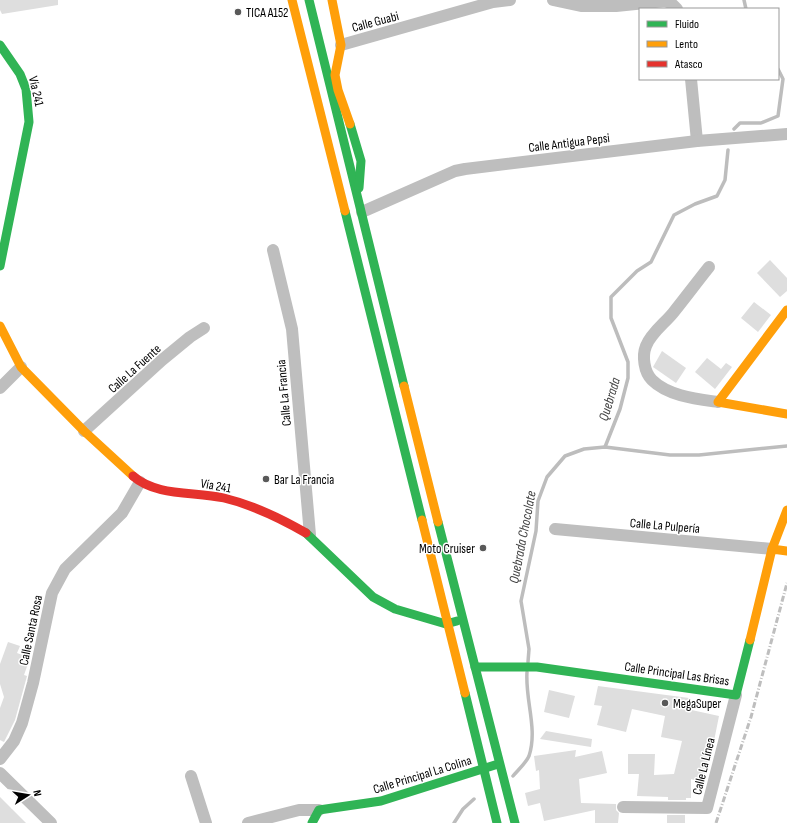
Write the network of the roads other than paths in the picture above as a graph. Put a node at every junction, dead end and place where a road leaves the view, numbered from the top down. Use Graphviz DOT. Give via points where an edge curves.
graph roads {
  1 [pos="292,0"];
  2 [pos="309,0"];
  3 [pos="332,0"];
  4 [pos="510,0"];
  5 [pos="553,0"];
  6 [pos="676,8"];
  7 [pos="0,45"];
  8 [pos="341,45"];
  9 [pos="691,80"];
  10 [pos="787,134"];
  11 [pos="697,141"];
  12 [pos="358,196"];
  13 [pos="362,212"];
  14 [pos="273,250"];
  15 [pos="0,266"];
  16 [pos="709,267"];
  17 [pos="787,310"];
  18 [pos="0,326"];
  19 [pos="204,328"];
  20 [pos="21,367"];
  21 [pos="0,388"];
  22 [pos="718,402"];
  23 [pos="787,414"];
  24 [pos="84,432"];
  25 [pos="140,482"];
  26 [pos="787,510"];
  27 [pos="555,529"];
  28 [pos="310,535"];
  29 [pos="772,550"];
  30 [pos="787,551"];
  31 [pos="462,620"];
  32 [pos="446,624"];
  33 [pos="475,667"];
  34 [pos="736,695"];
  35 [pos="0,759"];
  36 [pos="499,764"];
  37 [pos="482,769"];
  38 [pos="0,773"];
  39 [pos="192,776"];
  40 [pos="623,807"];
  41 [pos="319,810"];
  42 [pos="51,823"];
  43 [pos="206,823"];
  44 [pos="248,823"];
  45 [pos="312,823"];
  46 [pos="497,823"];
  47 [pos="515,823"];
  1 -- 32 [label="main road"];
  2 -- 12 [label="main road"];
  3 -- 8 [label="main road"];
  4 -- 8 [label="street, Calle Guabi" via="494,2"];
  5 -- 6 [label="street" via="581,6 616,6 665,1"];
  7 -- 15 [label="main road, Vía 241" via="20,74 26,89 29,122"];
  8 -- 12 [label="main road" via="335,75 361,161"];
  9 -- 11 [label="street"];
  10 -- 11 [label="street, Calle Antigua Pepsi"];
  11 -- 13 [label="street, Calle Antigua Pepsi" via="455,171"];
  12 -- 13 [label="main road"];
  13 -- 31 [label="main road"];
  14 -- 28 [label="street, Calle La Francia" via="292,328"];
  16 -- 22 [label="street" via="646,346 645,368 652,380 660,386 683,396"];
  17 -- 22 [label="main road"];
  18 -- 20 [label="main road, Vía 241"];
  19 -- 24 [label="street, Calle La Fuente" via="162,360"];
  20 -- 21 [label="street"];
  20 -- 24 [label="main road, Vía 241"];
  22 -- 23 [label="main road"];
  24 -- 25 [label="main road, Vía 241"];
  25 -- 28 [label="main road, Vía 241" via="164,490 224,498 274,515"];
  25 -- 35 [label="street, Calle Santa Rosa" via="122,513 65,569 52,593 22,723 14,741"];
  26 -- 29 [label="main road, Calle Principal Las Brisas"];
  27 -- 29 [label="street, Calle La Pulpería"];
  28 -- 32 [label="main road, Vía 241" via="373,597 395,609"];
  29 -- 30 [label="main road"];
  29 -- 34 [label="main road, Calle Principal Las Brisas"];
  31 -- 32 [label="main road"];
  31 -- 33 [label="main road"];
  32 -- 37 [label="main road"];
  33 -- 34 [label="main road, Calle Principal Las Brisas" via="537,667"];
  33 -- 36 [label="main road"];
  34 -- 40 [label="street, Calle La Línea" via="707,808"];
  36 -- 37 [label="main road, Calle Principal La Colina"];
  36 -- 47 [label="main road"];
  37 -- 41 [label="main road, Calle Principal La Colina" via="381,801"];
  37 -- 46 [label="main road"];
  38 -- 42 [label="street"];
  39 -- 43 [label="street"];
  41 -- 44 [label="street" via="298,810"];
  41 -- 45 [label="main road"];
}
